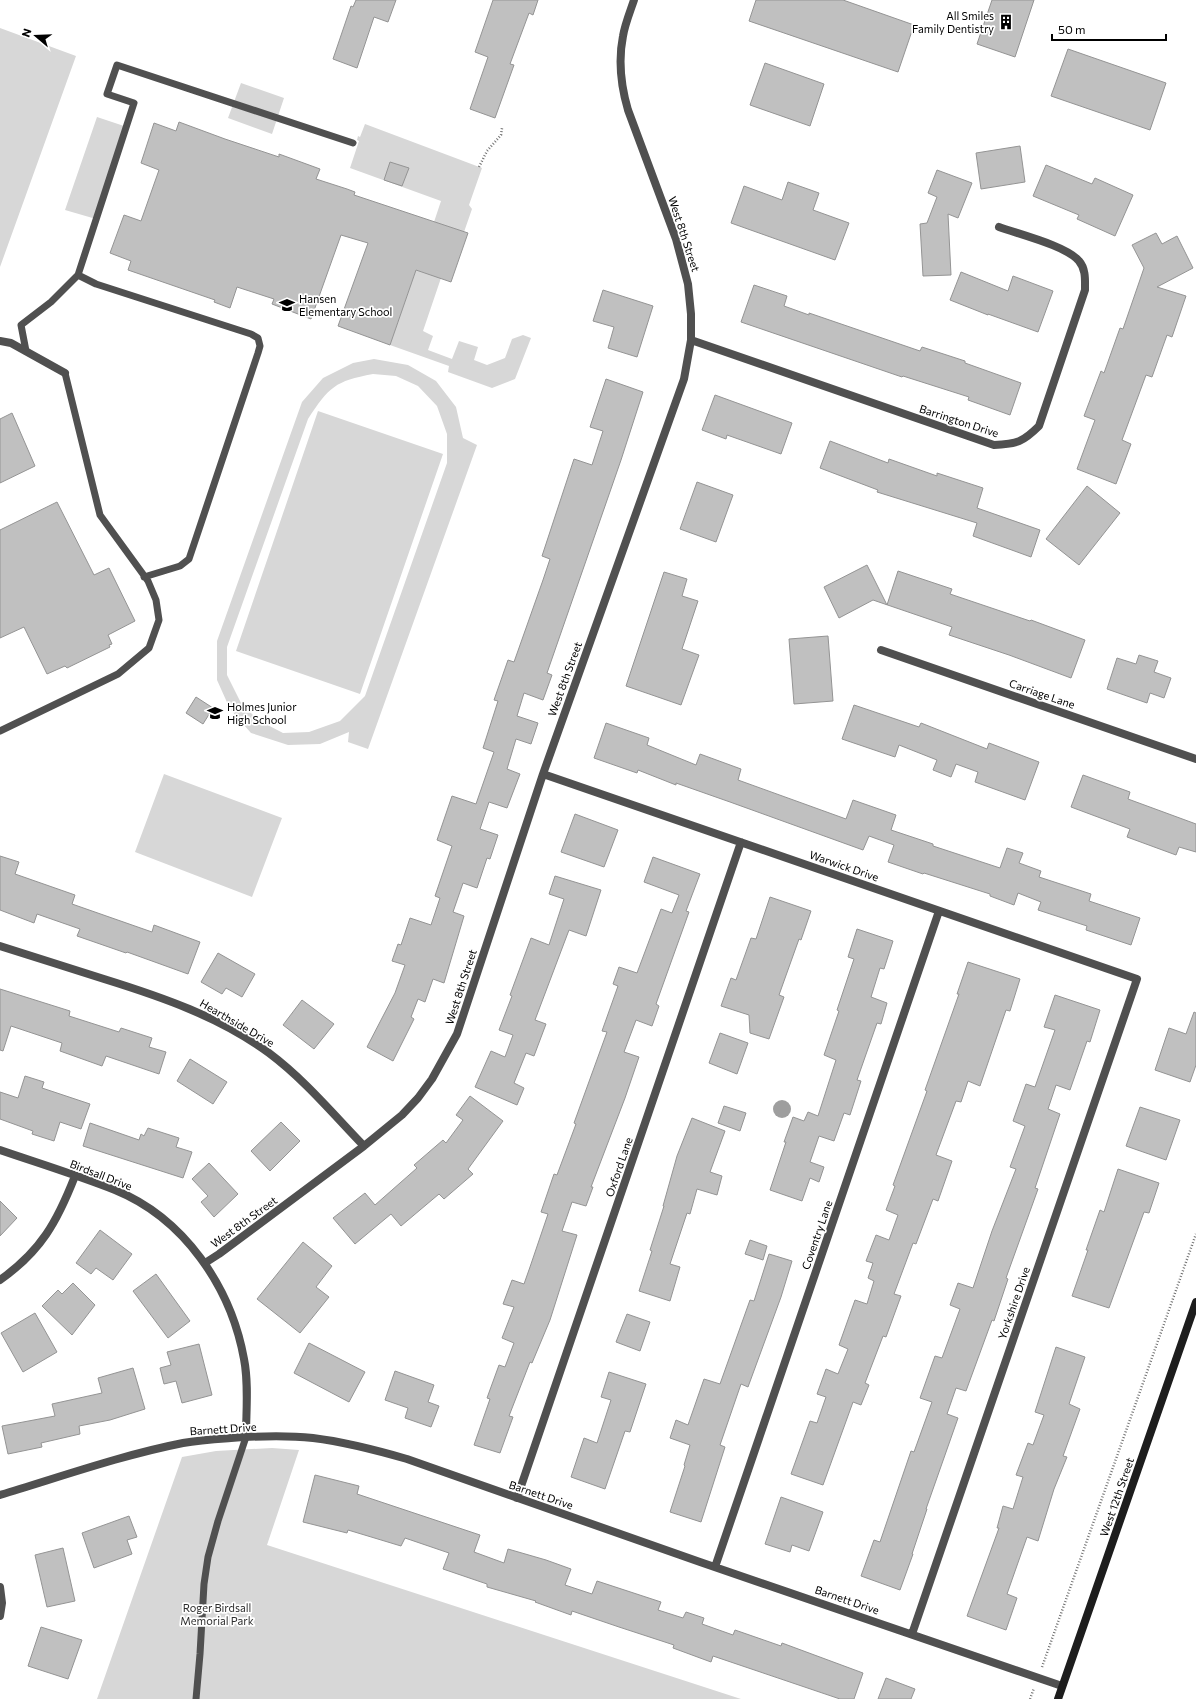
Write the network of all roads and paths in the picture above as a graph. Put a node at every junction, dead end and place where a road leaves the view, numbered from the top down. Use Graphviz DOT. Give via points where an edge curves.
graph roads {
  1 [pos="634,0"];
  2 [pos="502,128"];
  3 [pos="353,142"];
  4 [pos="479,167"];
  5 [pos="999,227"];
  6 [pos="78,275"];
  7 [pos="691,340"];
  8 [pos="0,341"];
  9 [pos="26,352"];
  10 [pos="65,373"];
  11 [pos="144,577"];
  12 [pos="881,650"];
  13 [pos="0,731"];
  14 [pos="1196,759"];
  15 [pos="543,774"];
  16 [pos="741,842"];
  17 [pos="939,910"];
  18 [pos="0,946"];
  19 [pos="1137,979"];
  20 [pos="364,1146"];
  21 [pos="0,1150"];
  22 [pos="75,1176"];
  23 [pos="1196,1234"];
  24 [pos="205,1263"];
  25 [pos="0,1280"];
  26 [pos="1196,1302"];
  27 [pos="246,1437"];
  28 [pos="0,1495"];
  29 [pos="517,1498"];
  30 [pos="715,1567"];
  31 [pos="0,1587"];
  32 [pos="0,1616"];
  33 [pos="912,1634"];
  34 [pos="1038,1678"];
  35 [pos="1062,1686"];
  36 [pos="196,1699"];
  37 [pos="1030,1699"];
  38 [pos="1058,1699"];
  1 -- 7 [label="street, West 8th Street" via="623,36 623,90 682,260 688,284"];
  2 -- 4 [label="path" via="501,135 487,151"];
  3 -- 6 [label="lane" via="117,65 107,94 134,103"];
  5 -- 7 [label="street, Barrington Drive" via="1067,252 1079,261 1085,274 1085,290 1038,426 1027,438 1012,444 994,445"];
  6 -- 9 [label="lane" via="51,302 21,325"];
  6 -- 11 [label="lane" via="132,297 251,334 258,338 260,346 189,559 180,566"];
  7 -- 15 [label="street, West 8th Street" via="684,379"];
  8 -- 9 [label="street" via="11,343"];
  9 -- 10 [label="street"];
  10 -- 11 [label="lane" via="100,514"];
  11 -- 13 [label="lane" via="156,600 159,620 149,648 118,674"];
  12 -- 14 [label="street, Carriage Lane"];
  15 -- 16 [label="street, Warwick Drive"];
  15 -- 20 [label="street, West 8th Street" via="457,1034 442,1063 418,1098 402,1115"];
  16 -- 17 [label="street, Warwick Drive"];
  16 -- 29 [label="street, Oxford Lane"];
  17 -- 19 [label="street, Warwick Drive"];
  17 -- 30 [label="street, Coventry Lane"];
  18 -- 20 [label="street, Hearthside Drive" via="153,995 211,1019 268,1053 291,1071 316,1093"];
  19 -- 33 [label="street, Yorkshire Drive"];
  20 -- 24 [label="street, West 8th Street"];
  21 -- 22 [label="street, Birdsall Drive"];
  22 -- 24 [label="street, Birdsall Drive" via="115,1190 155,1213 190,1245"];
  22 -- 25 [label="street" via="58,1214 39,1245"];
  23 -- 34 [label="path"];
  24 -- 27 [label="street, Birdsall Drive" via="225,1297 239,1335 246,1385"];
  26 -- 35 [label="main road, West 12th Street"];
  27 -- 28 [label="street, Barnett Drive" via="184,1443"];
  27 -- 29 [label="street, Barnett Drive" via="312,1438 375,1449"];
  27 -- 36 [label="lane" via="208,1557"];
  29 -- 30 [label="street, Barnett Drive"];
  30 -- 33 [label="street, Barnett Drive"];
  31 -- 32 [label="street"];
  33 -- 34 [label="street, Barnett Drive"];
  34 -- 35 [label="street, Barnett Drive"];
  34 -- 37 [label="path"];
  35 -- 38 [label="main road, West 12th Street"];
}
